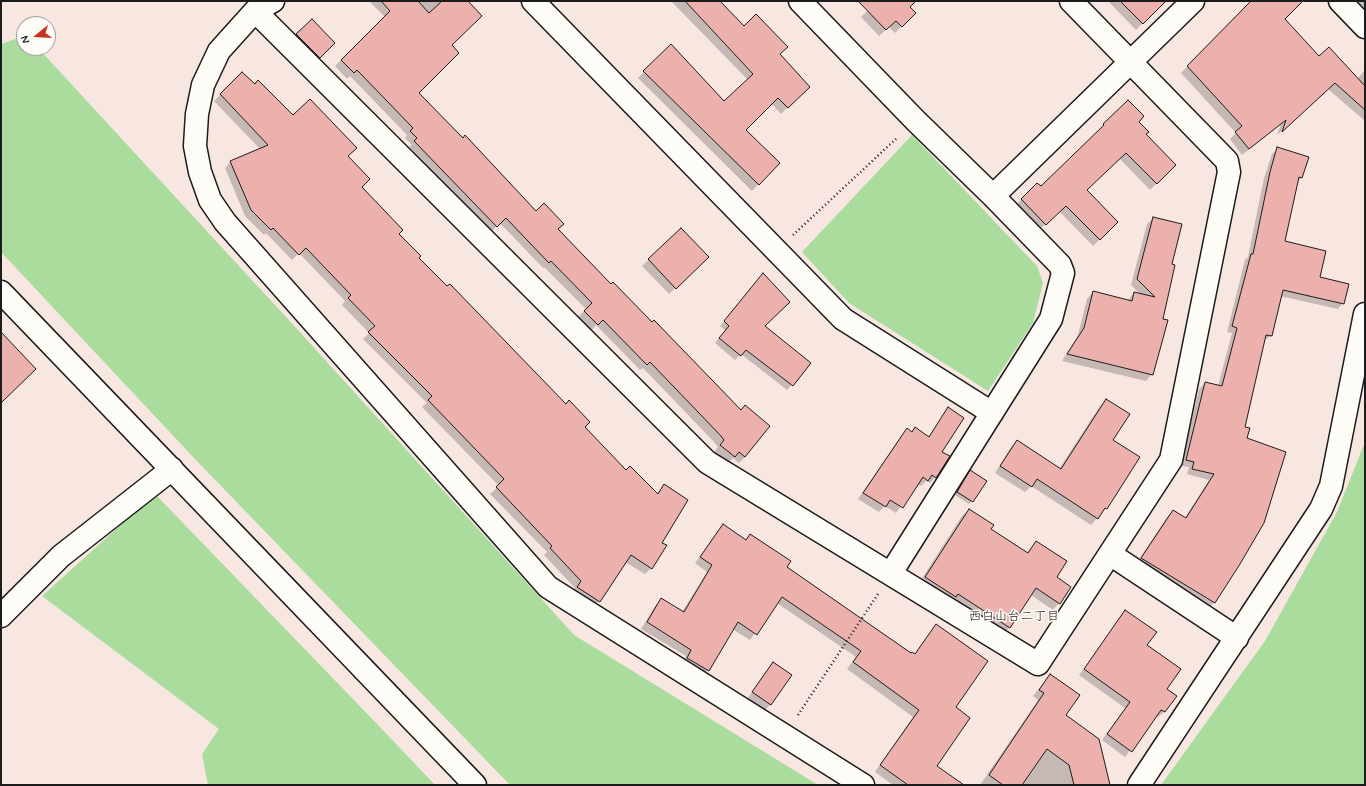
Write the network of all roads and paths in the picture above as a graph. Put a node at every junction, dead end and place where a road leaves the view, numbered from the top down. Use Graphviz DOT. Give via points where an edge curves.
graph roads {
  1 [pos="533,1"];
  2 [pos="800,1"];
  3 [pos="1071,1"];
  4 [pos="1193,1"];
  5 [pos="1340,1"];
  6 [pos="264,6"];
  7 [pos="1365,27"];
  8 [pos="1131,62"];
  9 [pos="915,120"];
  10 [pos="993,196"];
  11 [pos="776,251"];
  12 [pos="1,292"];
  13 [pos="1365,314"];
  14 [pos="992,413"];
  15 [pos="172,469"];
  16 [pos="1110,554"];
  17 [pos="891,573"];
  18 [pos="1,616"];
  19 [pos="1237,638"];
  20 [pos="785,736"];
  21 [pos="475,785"];
  22 [pos="863,785"];
  23 [pos="1139,785"];
  1 -- 11 [label="street"];
  2 -- 9 [label="street"];
  3 -- 8 [label="street"];
  4 -- 8 [label="street"];
  5 -- 7 [label="street"];
  6 -- 17 [label="street" via="707,462"];
  6 -- 20 [label="street" via="219,51 203,85 197,114 195,146 200,172 210,200 225,222 548,587"];
  8 -- 10 [label="street"];
  8 -- 16 [label="street" via="1227,161 1229,172 1171,460"];
  9 -- 10 [label="street"];
  9 -- 11 [label="path"];
  10 -- 14 [label="street" via="1060,265 1063,273 1051,319"];
  11 -- 14 [label="street" via="843,319"];
  12 -- 15 [label="street"];
  13 -- 19 [label="street" via="1331,486 1321,509"];
  14 -- 17 [label="street"];
  15 -- 18 [label="street" via="61,556"];
  15 -- 21 [label="street"];
  16 -- 17 [label="street" via="1038,664"];
  16 -- 19 [label="street"];
  17 -- 20 [label="path"];
  19 -- 23 [label="street"];
  20 -- 22 [label="street"];
}
